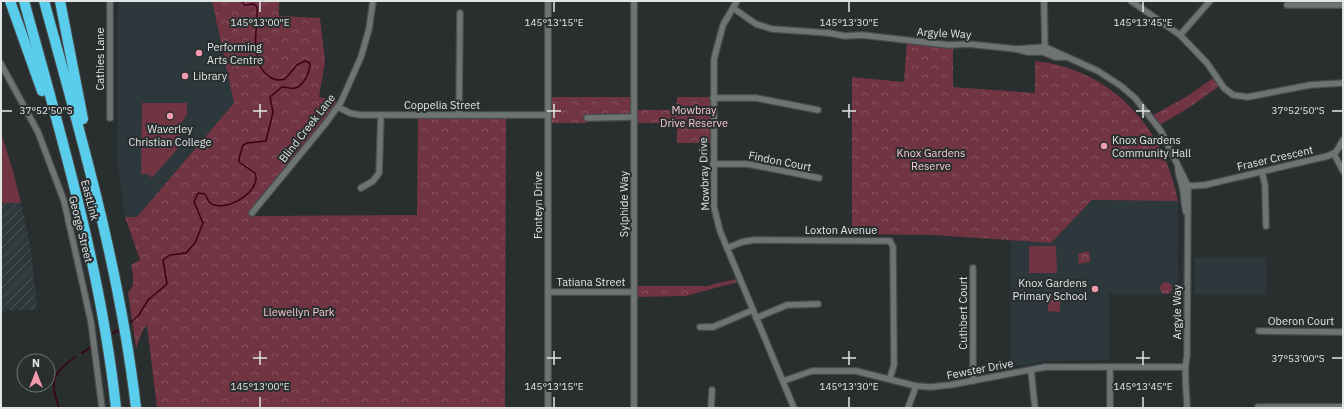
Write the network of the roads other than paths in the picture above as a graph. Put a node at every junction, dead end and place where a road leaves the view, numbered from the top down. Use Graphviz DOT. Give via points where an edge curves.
graph roads {
  1 [pos="10,1"];
  2 [pos="24,1"];
  3 [pos="44,1"];
  4 [pos="60,1"];
  5 [pos="110,1"];
  6 [pos="373,1"];
  7 [pos="548,1"];
  8 [pos="634,1"];
  9 [pos="737,1"];
  10 [pos="1044,1"];
  11 [pos="1131,1"];
  12 [pos="1210,1"];
  13 [pos="1287,5"];
  14 [pos="1343,5"];
  15 [pos="733,8"];
  16 [pos="460,13"];
  17 [pos="1180,35"];
  18 [pos="1043,50"];
  19 [pos="1,65"];
  20 [pos="1343,83"];
  21 [pos="713,98"];
  22 [pos="338,107"];
  23 [pos="818,110"];
  24 [pos="381,115"];
  25 [pos="459,115"];
  26 [pos="548,115"];
  27 [pos="634,117"];
  28 [pos="110,118"];
  29 [pos="587,118"];
  30 [pos="1343,140"];
  31 [pos="64,149"];
  32 [pos="1334,154"];
  33 [pos="713,164"];
  34 [pos="1262,172"];
  35 [pos="1343,172"];
  36 [pos="819,178"];
  37 [pos="93,182"];
  38 [pos="362,188"];
  39 [pos="1187,189"];
  40 [pos="252,213"];
  41 [pos="1266,226"];
  42 [pos="727,248"];
  43 [pos="973,268"];
  44 [pos="548,292"];
  45 [pos="633,292"];
  46 [pos="818,304"];
  47 [pos="753,310"];
  48 [pos="756,318"];
  49 [pos="700,327"];
  50 [pos="1259,331"];
  51 [pos="1343,332"];
  52 [pos="1110,367"];
  53 [pos="1184,367"];
  54 [pos="1031,370"];
  55 [pos="890,378"];
  56 [pos="783,381"];
  57 [pos="973,381"];
  58 [pos="916,386"];
  59 [pos="712,390"];
  60 [pos="1258,407"];
  61 [pos="1343,407"];
  62 [pos="102,408"];
  63 [pos="116,408"];
  64 [pos="136,408"];
  65 [pos="548,408"];
  66 [pos="634,408"];
  67 [pos="712,408"];
  68 [pos="794,408"];
  69 [pos="908,408"];
  70 [pos="1035,408"];
  71 [pos="1110,408"];
  72 [pos="1187,408"];
  1 -- 31 [label="highway"];
  2 -- 31 [label="highway, EastLink"];
  3 -- 37 [label="highway, EastLink"];
  4 -- 37 [label="highway"];
  5 -- 28 [label="street, Cathies Lane"];
  6 -- 22 [label="street, Blind Creek Lane" via="369,29 361,56"];
  7 -- 26 [label="street, Fonteyn Drive"];
  8 -- 27 [label="street, Sylphide Way"];
  9 -- 15 [label="street, Mowbray Drive"];
  10 -- 18 [label="street"];
  11 -- 17 [label="street"];
  12 -- 17 [label="street"];
  13 -- 14 [label="street"];
  15 -- 18 [label="street, Argyle Way" via="756,24 772,29 845,36 862,35 949,45 964,43"];
  15 -- 21 [label="street, Mowbray Drive" via="723,25 714,51"];
  16 -- 25 [label="street"];
  17 -- 20 [label="street" via="1227,90 1236,96 1248,97 1314,84"];
  18 -- 39 [label="street" via="1086,65 1107,76 1135,98 1158,126"];
  19 -- 62 [label="street, George Street" via="38,132 56,175 71,228 91,322"];
  21 -- 23 [label="street" via="756,98"];
  21 -- 33 [label="street, Mowbray Drive"];
  22 -- 24 [label="street, Coppelia Street" via="353,114"];
  22 -- 40 [label="street, Blind Creek Lane"];
  24 -- 25 [label="street, Coppelia Street"];
  24 -- 38 [label="street" via="380,170 376,179"];
  25 -- 26 [label="street, Coppelia Street"];
  26 -- 44 [label="street, Fonteyn Drive"];
  27 -- 29 [label="street"];
  27 -- 45 [label="street, Sylphide Way"];
  30 -- 32 [label="street"];
  31 -- 63 [label="highway, EastLink" via="89,245 103,313"];
  32 -- 34 [label="street, Fraser Crescent"];
  32 -- 35 [label="street"];
  33 -- 36 [label="street, Findon Court" via="748,164"];
  33 -- 42 [label="street, Mowbray Drive" via="714,208"];
  34 -- 39 [label="street, Fraser Crescent"];
  34 -- 41 [label="street" via="1265,185"];
  37 -- 64 [label="highway, EastLink" via="120,302"];
  39 -- 53 [label="street, Argyle Way" via="1187,356"];
  42 -- 47 [label="street, Mowbray Drive"];
  42 -- 55 [label="street, Loxton Avenue" via="754,240 890,241 894,262 894,365"];
  43 -- 57 [label="street, Cuthbert Court"];
  44 -- 45 [label="street, Tatiana Street"];
  44 -- 65 [label="street, Fonteyn Drive"];
  45 -- 66 [label="street, Sylphide Way"];
  46 -- 48 [label="street" via="787,305"];
  47 -- 48 [label="street, Mowbray Drive"];
  47 -- 49 [label="street" via="713,326"];
  48 -- 56 [label="street, Mowbray Drive"];
  50 -- 51 [label="street, Oberon Court"];
  52 -- 53 [label="street, Fewster Drive"];
  52 -- 54 [label="street, Fewster Drive" via="1051,367"];
  52 -- 71 [label="street"];
  53 -- 72 [label="street, Argyle Way" via="1187,378"];
  54 -- 57 [label="street, Fewster Drive"];
  54 -- 70 [label="street"];
  55 -- 56 [label="street, Fewster Drive" via="862,371 817,370"];
  55 -- 58 [label="street, Fewster Drive"];
  56 -- 68 [label="street, Mowbray Drive"];
  57 -- 58 [label="street, Fewster Drive" via="937,387"];
  58 -- 69 [label="street"];
  59 -- 67 [label="street"];
  60 -- 61 [label="street"];
}
